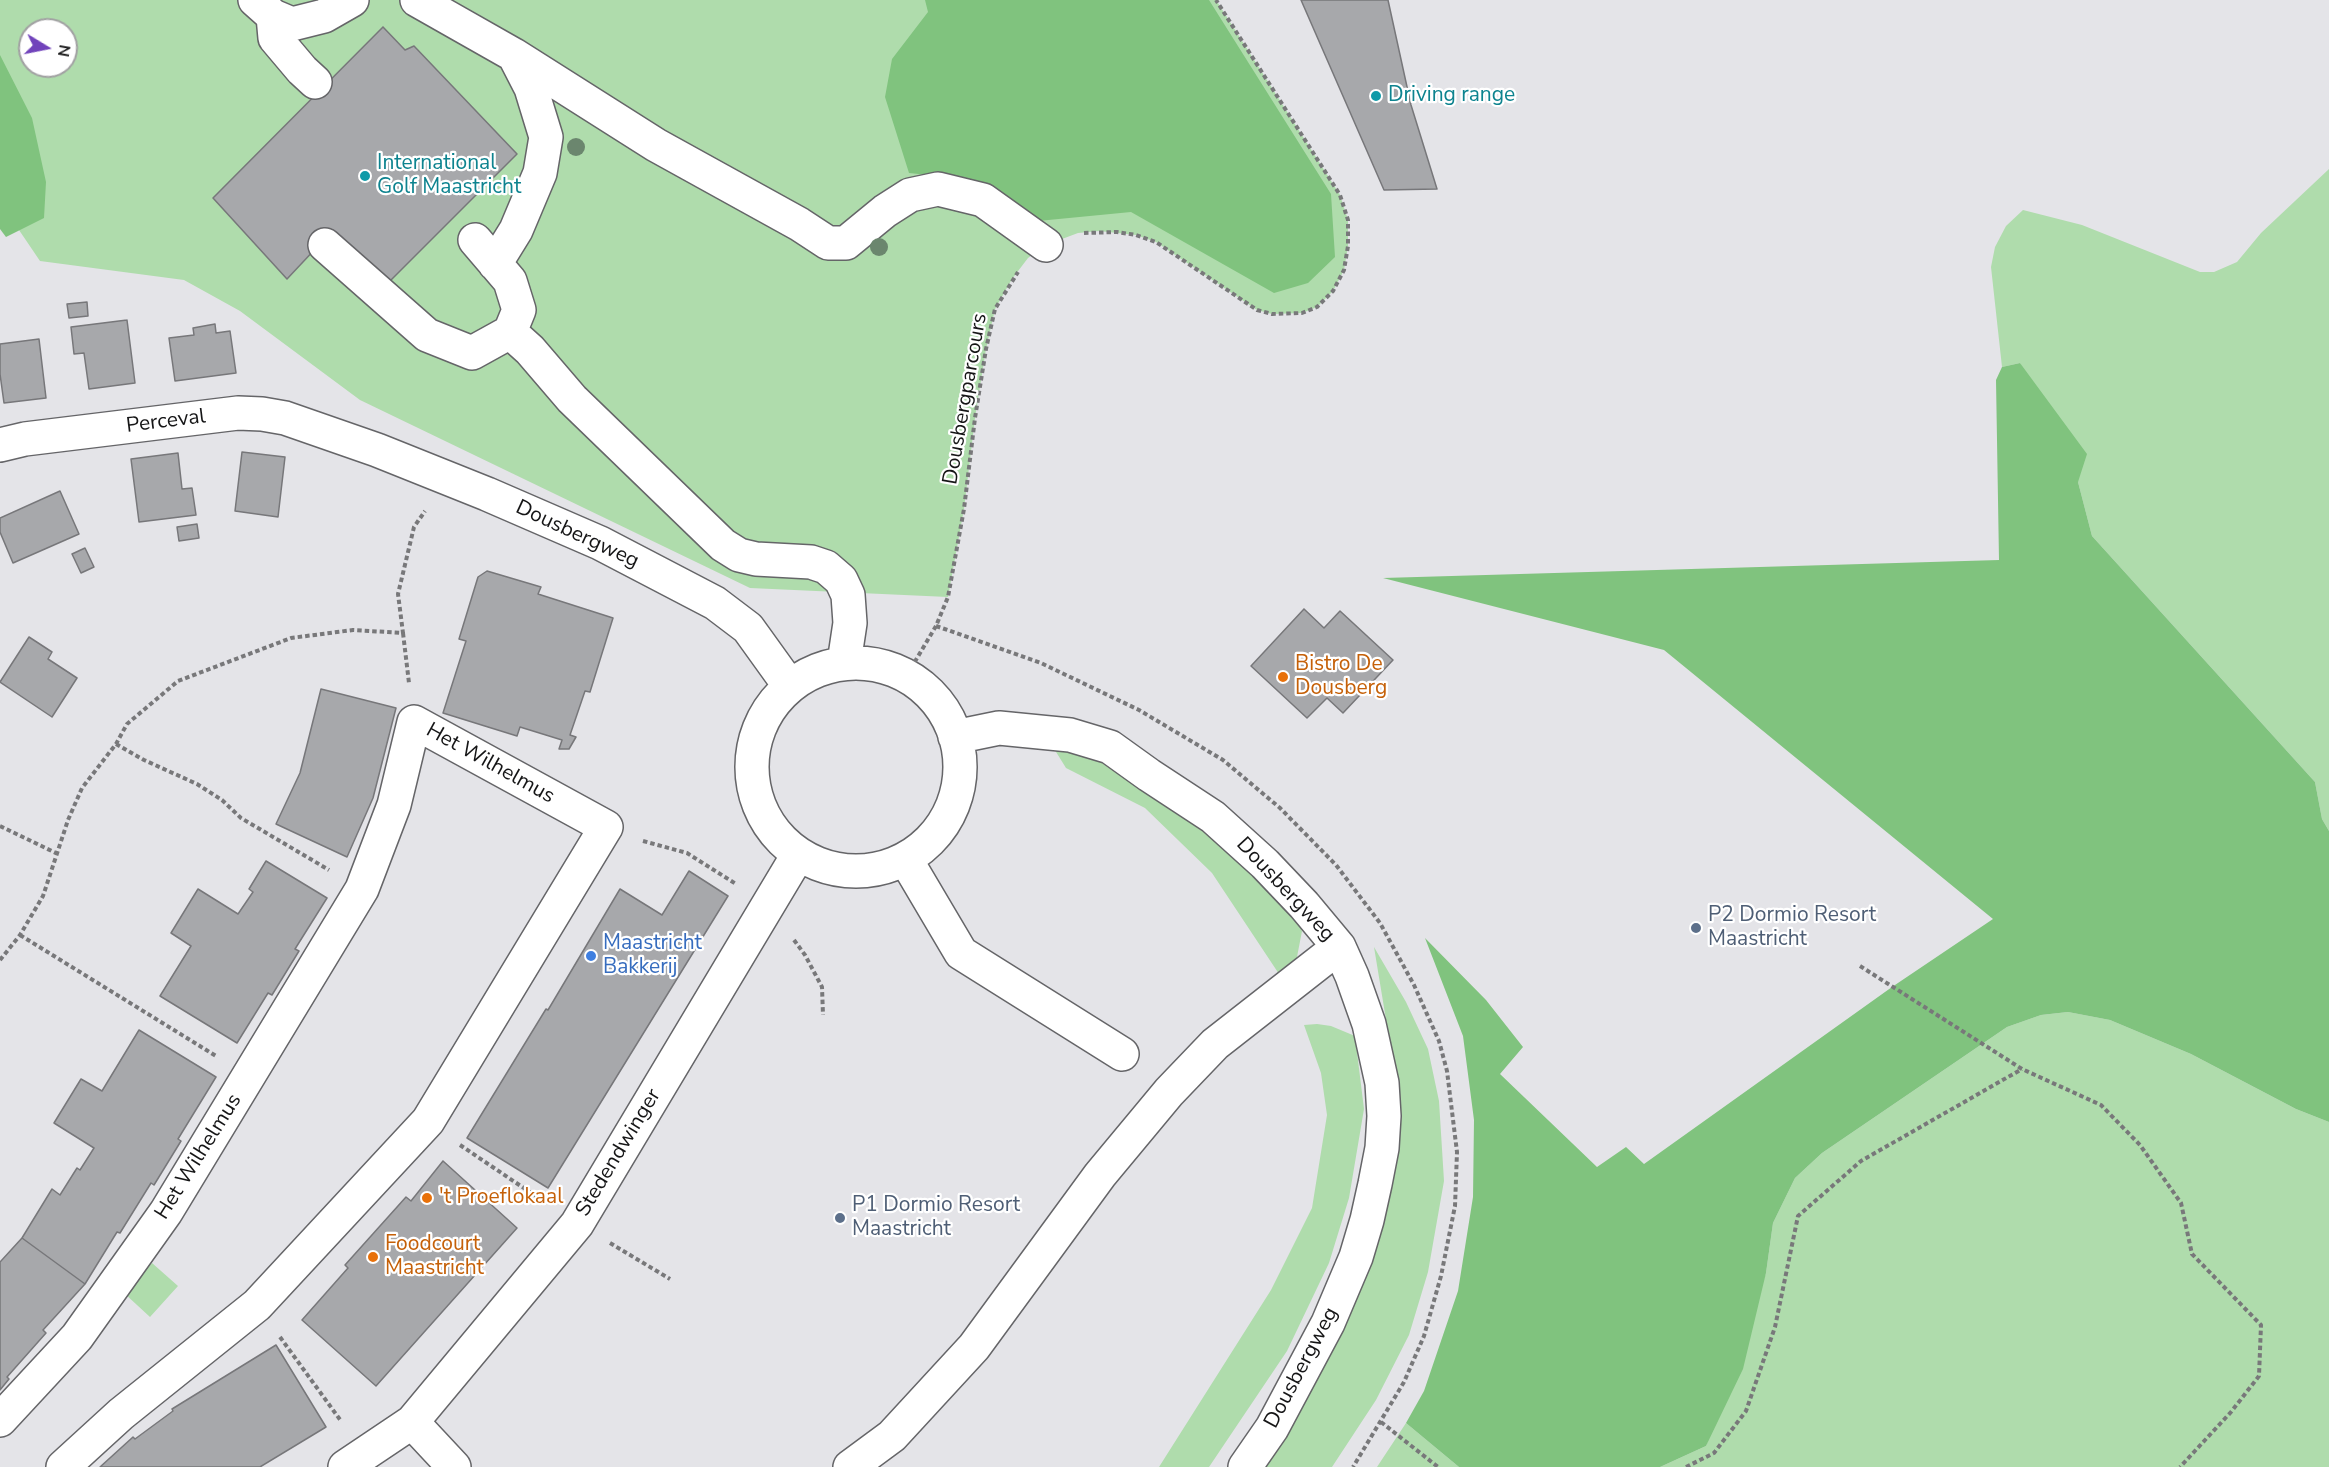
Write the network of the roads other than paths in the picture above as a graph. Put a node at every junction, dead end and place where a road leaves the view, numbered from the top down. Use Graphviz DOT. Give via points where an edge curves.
graph roads {
  1 [pos="352,0"];
  2 [pos="417,0"];
  3 [pos="264,8"];
  4 [pos="514,55"];
  5 [pos="315,82"];
  6 [pos="325,245"];
  7 [pos="1046,245"];
  8 [pos="510,332"];
  9 [pos="331,433"];
  10 [pos="0,445"];
  11 [pos="844,663"];
  12 [pos="789,685"];
  13 [pos="956,737"];
  14 [pos="798,855"];
  15 [pos="906,860"];
  16 [pos="1339,947"];
  17 [pos="1122,1054"];
  18 [pos="0,1420"];
  19 [pos="412,1422"];
  20 [pos="63,1467"];
  21 [pos="345,1467"];
  22 [pos="454,1467"];
  23 [pos="850,1467"];
  24 [pos="1245,1467"];
  1 -- 3 [label="street" via="324,16 292,24"];
  2 -- 4 [label="street"];
  3 -- 5 [label="street" via="275,38"];
  4 -- 7 [label="street" via="656,145 828,243 846,243 910,195 938,189 982,200"];
  4 -- 8 [label="street" via="531,88 546,137 540,173 516,230 485,252 510,281 519,310"];
  6 -- 8 [label="street" via="427,335 472,353"];
  8 -- 11 [label="street" via="572,399 723,545 756,559 811,562 826,567 841,579 848,594 850,623"];
  9 -- 10 [label="street, Perceval" via="285,418 238,413"];
  9 -- 12 [label="street, Dousbergweg" via="600,543 715,603 748,628"];
  11 -- 12 [label="street" via="815,670"];
  11 -- 13 [label="street" via="876,664 907,675 928,691 945,713"];
  12 -- 14 [label="street" via="768,710 754,740 751,772 758,804 774,833"];
  13 -- 15 [label="street" via="960,761 951,810 937,831"];
  13 -- 16 [label="street, Dousbergweg" via="1008,728 1070,735 1110,747 1213,817 1265,864"];
  14 -- 15 [label="street" via="848,872 874,870"];
  14 -- 19 [label="street, Stedendwinger" via="577,1224"];
  15 -- 17 [label="street" via="960,953"];
  16 -- 23 [label="street" via="1215,1044 1169,1092 1100,1175 974,1347 892,1436"];
  16 -- 24 [label="street, Dousbergweg" via="1369,1024 1382,1083 1382,1148 1368,1220 1328,1323 1272,1428"];
  18 -- 20 [label="street, Het Wilhelmus" via="77,1337 166,1212 362,889 394,805 414,722 606,827 428,1121 257,1305 121,1414"];
  19 -- 21 [label="street, Stedendwinger"];
  19 -- 22 [label="street"];
}
